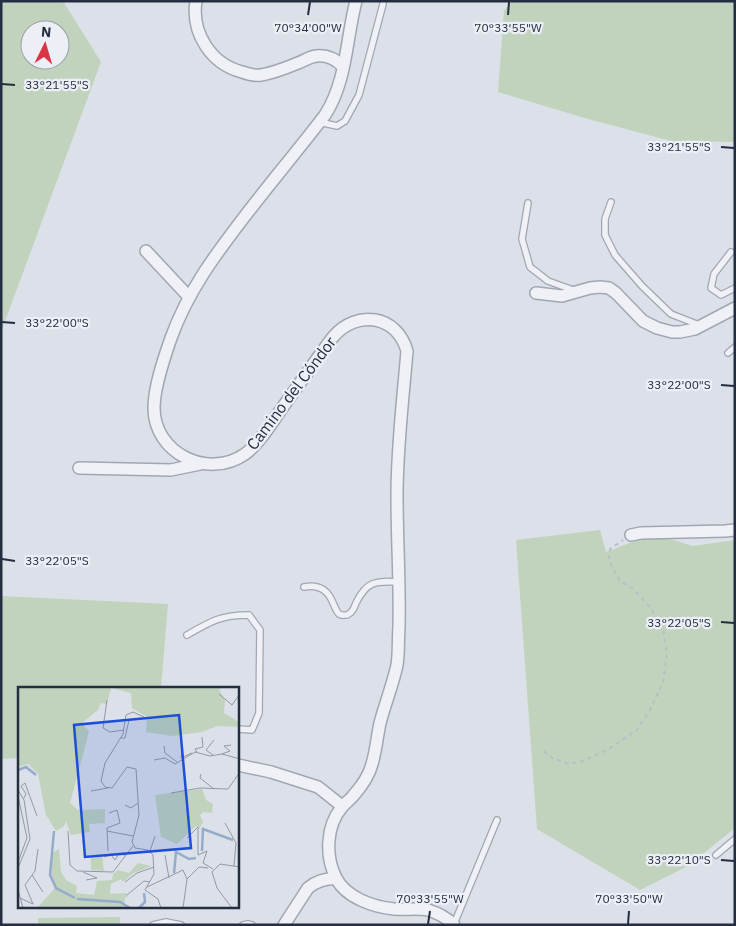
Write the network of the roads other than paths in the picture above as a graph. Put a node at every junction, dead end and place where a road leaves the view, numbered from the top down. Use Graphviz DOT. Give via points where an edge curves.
graph roads {
  1 [pos="196,1"];
  2 [pos="356,1"];
  3 [pos="383,4"];
  4 [pos="343,67"];
  5 [pos="319,122"];
  6 [pos="611,202"];
  7 [pos="528,203"];
  8 [pos="146,251"];
  9 [pos="731,252"];
  10 [pos="735,288"];
  11 [pos="578,291"];
  12 [pos="536,293"];
  13 [pos="189,298"];
  14 [pos="735,308"];
  15 [pos="702,326"];
  16 [pos="735,347"];
  17 [pos="728,352"];
  18 [pos="202,464"];
  19 [pos="79,468"];
  20 [pos="735,530"];
  21 [pos="631,535"];
  22 [pos="399,582"];
  23 [pos="304,587"];
  24 [pos="187,634"];
  25 [pos="239,729"];
  26 [pos="239,765"];
  27 [pos="342,806"];
  28 [pos="497,820"];
  29 [pos="735,839"];
  30 [pos="716,855"];
  31 [pos="336,878"];
  32 [pos="454,924"];
  33 [pos="153,925"];
  34 [pos="181,925"];
  35 [pos="243,925"];
  36 [pos="252,925"];
  37 [pos="284,925"];
  1 -- 4 [label="street" via="196,24 203,42 221,63 238,71 260,75 316,56 332,58"];
  2 -- 4 [label="street, Camino del Cóndor"];
  3 -- 5 [label="lane" via="359,95 345,121 337,126"];
  4 -- 5 [label="street, Camino del Cóndor" via="334,98"];
  5 -- 13 [label="street, Camino del Cóndor" via="201,275"];
  6 -- 15 [label="lane" via="605,218 605,236 615,255 671,314"];
  7 -- 11 [label="lane" via="522,239 530,267 548,281"];
  8 -- 13 [label="street"];
  9 -- 10 [label="lane" via="714,274 711,288 721,294"];
  11 -- 12 [label="street" via="562,296"];
  11 -- 15 [label="street" via="609,288 643,321 664,331 688,331"];
  13 -- 18 [label="street, Camino del Cóndor" via="165,357 154,407 157,426 166,442 186,459"];
  14 -- 15 [label="street"];
  16 -- 17 [label="lane"];
  18 -- 19 [label="street" via="171,470"];
  18 -- 22 [label="street, Camino del Cóndor" via="228,462 251,449 344,326 366,319 388,324 402,339 407,351 397,492"];
  20 -- 21 [label="street"];
  22 -- 23 [label="lane" via="379,581 367,587 351,613 344,615 337,612 324,590 315,586"];
  22 -- 27 [label="street, Camino del Cóndor" via="397,664 372,765 361,787"];
  24 -- 25 [label="lane" via="211,620 234,615 250,615 260,630 259,713 252,730"];
  26 -- 27 [label="street" via="318,787"];
  27 -- 31 [label="street, Camino del Cóndor" via="329,840 330,860"];
  28 -- 32 [label="lane"];
  29 -- 30 [label="lane"];
  31 -- 32 [label="street" via="341,886 366,902 390,908 430,911"];
  31 -- 37 [label="street" via="321,880 308,888"];
  33 -- 34 [label="lane" via="166,922"];
  35 -- 36 [label="lane"];
}
